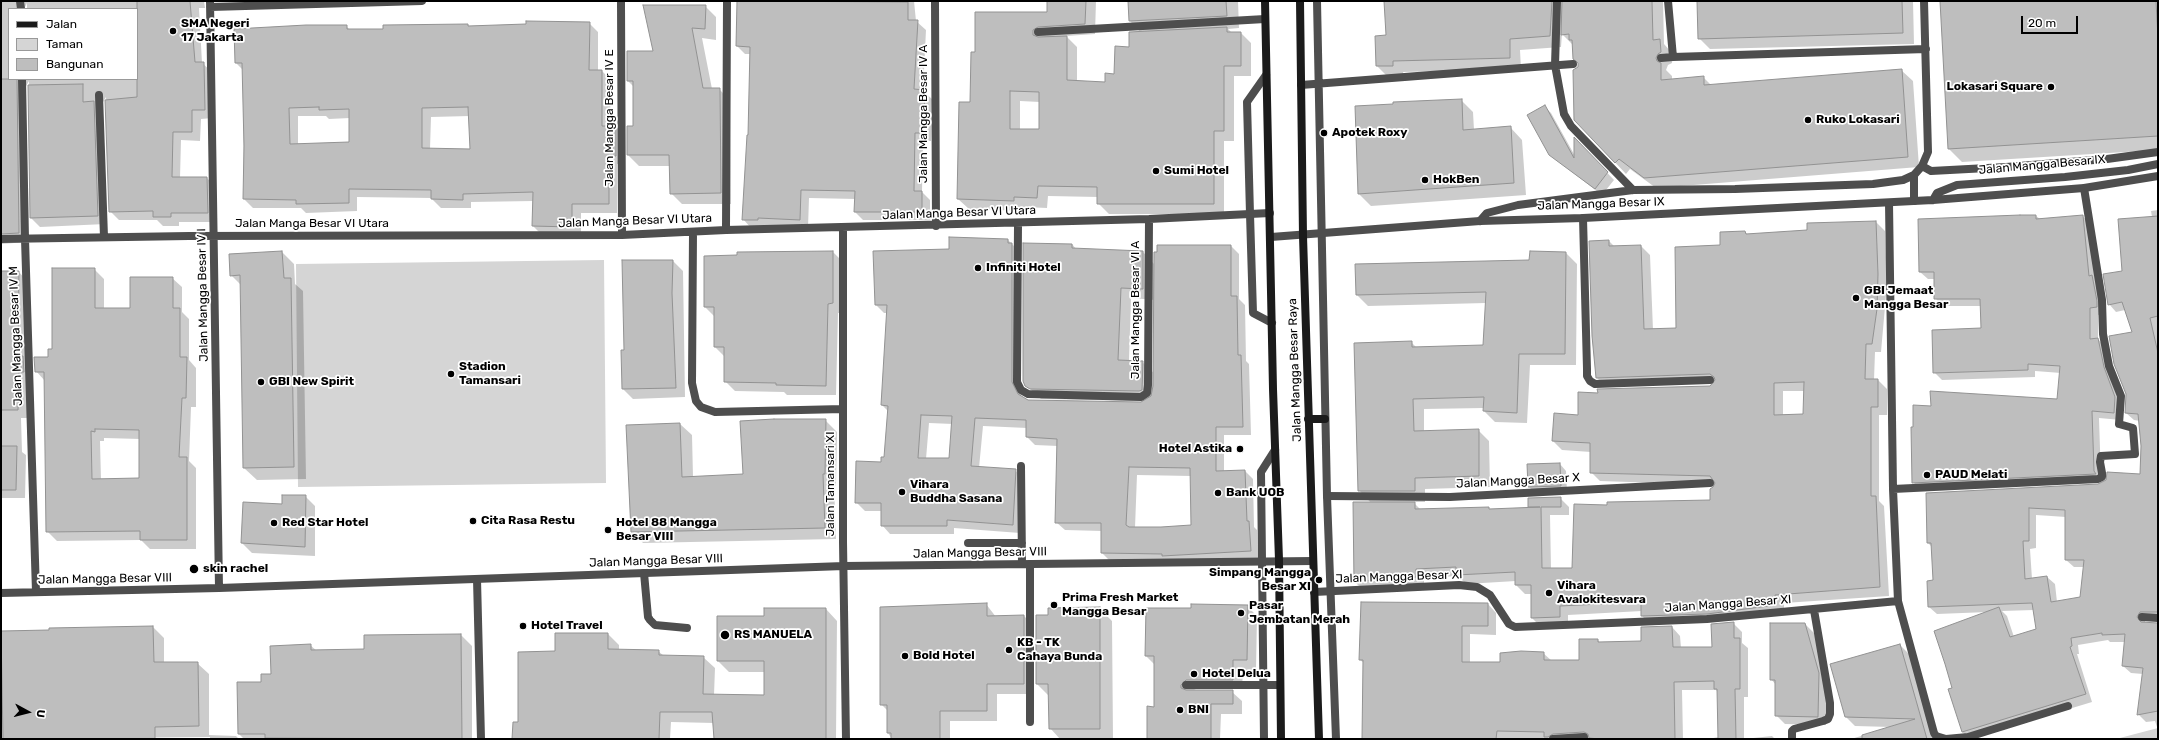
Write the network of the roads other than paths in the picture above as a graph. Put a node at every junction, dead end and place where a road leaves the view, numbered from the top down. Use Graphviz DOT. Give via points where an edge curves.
graph roads {
  1 [pos="412,1"];
  2 [pos="422,1"];
  3 [pos="621,1"];
  4 [pos="726,1"];
  5 [pos="935,1"];
  6 [pos="1265,1"];
  7 [pos="1300,1"];
  8 [pos="1317,1"];
  9 [pos="1557,1"];
  10 [pos="1668,1"];
  11 [pos="1924,1"];
  12 [pos="210,4"];
  13 [pos="1265,19"];
  14 [pos="1038,32"];
  15 [pos="1926,49"];
  16 [pos="1673,57"];
  17 [pos="1661,58"];
  18 [pos="1573,64"];
  19 [pos="1555,65"];
  20 [pos="1266,75"];
  21 [pos="22,80"];
  22 [pos="1317,84"];
  23 [pos="1301,85"];
  24 [pos="99,95"];
  25 [pos="2158,152"];
  26 [pos="2158,164"];
  27 [pos="1922,166"];
  28 [pos="1914,175"];
  29 [pos="2158,176"];
  30 [pos="2084,188"];
  31 [pos="1633,190"];
  32 [pos="1933,200"];
  33 [pos="1914,201"];
  34 [pos="1889,203"];
  35 [pos="1270,213"];
  36 [pos="1250,214"];
  37 [pos="1583,218"];
  38 [pos="1149,219"];
  39 [pos="1480,221"];
  40 [pos="1018,224"];
  41 [pos="936,226"];
  42 [pos="843,228"];
  43 [pos="726,230"];
  44 [pos="693,232"];
  45 [pos="1321,234"];
  46 [pos="622,235"];
  47 [pos="214,236"];
  48 [pos="1303,236"];
  49 [pos="104,237"];
  50 [pos="1270,237"];
  51 [pos="1,239"];
  52 [pos="25,239"];
  53 [pos="1272,323"];
  54 [pos="1710,380"];
  55 [pos="843,409"];
  56 [pos="1325,419"];
  57 [pos="1308,420"];
  58 [pos="1275,450"];
  59 [pos="1021,466"];
  60 [pos="1710,483"];
  61 [pos="1892,489"];
  62 [pos="1327,496"];
  63 [pos="968,543"];
  64 [pos="1022,543"];
  65 [pos="1279,560"];
  66 [pos="1262,561"];
  67 [pos="1313,561"];
  68 [pos="1026,564"];
  69 [pos="844,566"];
  70 [pos="644,573"];
  71 [pos="477,579"];
  72 [pos="219,588"];
  73 [pos="1330,591"];
  74 [pos="36,592"];
  75 [pos="1314,592"];
  76 [pos="1,593"];
  77 [pos="1898,601"];
  78 [pos="1814,610"];
  79 [pos="2142,617"];
  80 [pos="2158,618"];
  81 [pos="687,628"];
  82 [pos="1186,685"];
  83 [pos="1264,685"];
  84 [pos="1280,685"];
  85 [pos="2068,706"];
  86 [pos="1030,722"];
  87 [pos="1584,737"];
  88 [pos="481,739"];
  89 [pos="846,739"];
  90 [pos="1264,739"];
  91 [pos="1281,739"];
  92 [pos="1319,739"];
  93 [pos="1336,739"];
  94 [pos="1553,739"];
  95 [pos="1792,739"];
  1 -- 2 [label="street"];
  1 -- 12 [label="street"];
  3 -- 46 [label="street, Jalan Mangga Besar IV E"];
  4 -- 43 [label="street"];
  5 -- 41 [label="street, Jalan Mangga Besar IV A"];
  6 -- 13 [label="main road, Jalan Mangga Besar Raya"];
  7 -- 23 [label="main road, Jalan Mangga Besar Raya"];
  8 -- 22 [label="street"];
  9 -- 19 [label="street"];
  10 -- 16 [label="street"];
  11 -- 15 [label="street"];
  12 -- 47 [label="street, Jalan Mangga Besar IV I"];
  13 -- 14 [label="street"];
  13 -- 20 [label="main road, Jalan Mangga Besar Raya"];
  15 -- 16 [label="street"];
  15 -- 27 [label="street" via="1928,152"];
  16 -- 17 [label="street"];
  18 -- 19 [label="street"];
  19 -- 22 [label="street"];
  19 -- 31 [label="street" via="1564,114 1571,126"];
  20 -- 35 [label="main road, Jalan Mangga Besar Raya"];
  20 -- 36 [label="street" via="1248,102"];
  21 -- 52 [label="street, Jalan Mangga Besar IV M"];
  22 -- 23 [label="street"];
  22 -- 45 [label="street"];
  23 -- 48 [label="main road, Jalan Mangga Besar Raya"];
  24 -- 49 [label="street"];
  25 -- 27 [label="street" via="2006,167 1931,171"];
  26 -- 32 [label="street, Jalan Mangga Besar IX" via="2073,176 1957,185 1937,193"];
  27 -- 28 [label="street"];
  28 -- 31 [label="street" via="1903,180 1873,184"];
  28 -- 33 [label="street"];
  29 -- 30 [label="street, Jalan Mangga Besar IX"];
  30 -- 32 [label="street, Jalan Mangga Besar IX"];
  30 -- 61 [label="street" via="2102,300 2103,334 2109,366 2121,396 2119,424 2133,428 2135,454 2101,456 2102,475 2098,479"];
  31 -- 39 [label="street" via="1518,205 1488,213"];
  32 -- 33 [label="street, Jalan Mangga Besar IX"];
  33 -- 34 [label="street, Jalan Mangga Besar IX"];
  34 -- 37 [label="street, Jalan Mangga Besar IX"];
  34 -- 61 [label="street"];
  35 -- 36 [label="street, Jalan Manga Besar VI Utara"];
  35 -- 50 [label="main road, Jalan Mangga Besar Raya"];
  36 -- 38 [label="street, Jalan Manga Besar VI Utara"];
  36 -- 53 [label="street" via="1253,313"];
  37 -- 39 [label="street, Jalan Mangga Besar IX"];
  37 -- 54 [label="street" via="1587,369 1590,381 1596,384"];
  38 -- 40 [label="street, Jalan Manga Besar VI Utara"];
  38 -- 40 [label="street, Jalan Mangga Besar VI A" via="1148,385 1146,393 1141,397 1028,394 1020,390 1017,382"];
  39 -- 45 [label="street, Jalan Mangga Besar IX"];
  40 -- 41 [label="street, Jalan Manga Besar VI Utara"];
  41 -- 42 [label="street, Jalan Manga Besar VI Utara"];
  42 -- 43 [label="street, Jalan Manga Besar VI Utara"];
  42 -- 55 [label="street, Jalan Tamansari XI"];
  43 -- 44 [label="street, Jalan Manga Besar VI Utara"];
  44 -- 46 [label="street, Jalan Manga Besar VI Utara"];
  44 -- 55 [label="street" via="692,383 696,401 701,407 715,412"];
  45 -- 48 [label="street, Jalan Mangga Besar IX"];
  45 -- 56 [label="street"];
  46 -- 47 [label="street, Jalan Manga Besar VI Utara"];
  47 -- 49 [label="street, Jalan Manga Besar VI Utara"];
  47 -- 72 [label="street, Jalan Mangga Besar IV I"];
  48 -- 50 [label="street, Jalan Mangga Besar IX"];
  48 -- 57 [label="main road, Jalan Mangga Besar Raya"];
  49 -- 52 [label="street, Jalan Manga Besar VI Utara"];
  50 -- 53 [label="main road, Jalan Mangga Besar Raya"];
  51 -- 52 [label="street, Jalan Manga Besar VI Utara"];
  52 -- 74 [label="street, Jalan Mangga Besar IV M"];
  53 -- 58 [label="main road, Jalan Mangga Besar Raya"];
  55 -- 69 [label="street, Jalan Tamansari XI"];
  56 -- 57 [label="main road"];
  56 -- 62 [label="street"];
  57 -- 67 [label="main road, Jalan Mangga Besar Raya"];
  58 -- 65 [label="main road, Jalan Mangga Besar Raya"];
  58 -- 66 [label="street" via="1261,472"];
  59 -- 64 [label="street"];
  60 -- 62 [label="street, Jalan Mangga Besar X" via="1450,497"];
  61 -- 77 [label="street"];
  62 -- 73 [label="street"];
  63 -- 64 [label="street"];
  64 -- 68 [label="street"];
  65 -- 66 [label="street, Jalan Mangga Besar VIII"];
  65 -- 67 [label="street, Jalan Mangga Besar VIII"];
  65 -- 84 [label="main road, Jalan Mangga Besar Raya"];
  66 -- 68 [label="street, Jalan Mangga Besar VIII"];
  66 -- 83 [label="street"];
  67 -- 75 [label="main road, Jalan Mangga Besar Raya"];
  68 -- 69 [label="street, Jalan Mangga Besar VIII"];
  68 -- 86 [label="street"];
  69 -- 70 [label="street, Jalan Mangga Besar VIII"];
  69 -- 89 [label="street, Jalan Tamansari XI"];
  70 -- 71 [label="street, Jalan Mangga Besar VIII"];
  70 -- 81 [label="street" via="650,620 655,625"];
  71 -- 72 [label="street, Jalan Mangga Besar VIII"];
  71 -- 88 [label="street"];
  72 -- 74 [label="street, Jalan Mangga Besar VIII"];
  73 -- 75 [label="street, Jalan Mangga Besar XI"];
  73 -- 78 [label="street, Jalan Mangga Besar XI" via="1459,585 1477,587 1490,595 1509,624 1515,627 1707,619"];
  73 -- 93 [label="street"];
  74 -- 76 [label="street, Jalan Mangga Besar VIII"];
  75 -- 92 [label="main road, Jalan Mangga Besar Raya"];
  77 -- 78 [label="street, Jalan Mangga Besar XI"];
  77 -- 85 [label="street" via="1936,736 1946,739 1968,737"];
  78 -- 95 [label="street" via="1830,714 1828,719 1794,729"];
  79 -- 80 [label="street"];
  82 -- 83 [label="street"];
  83 -- 84 [label="street"];
  83 -- 90 [label="street"];
  84 -- 91 [label="main road, Jalan Mangga Besar Raya"];
  87 -- 94 [label="street"];
}
